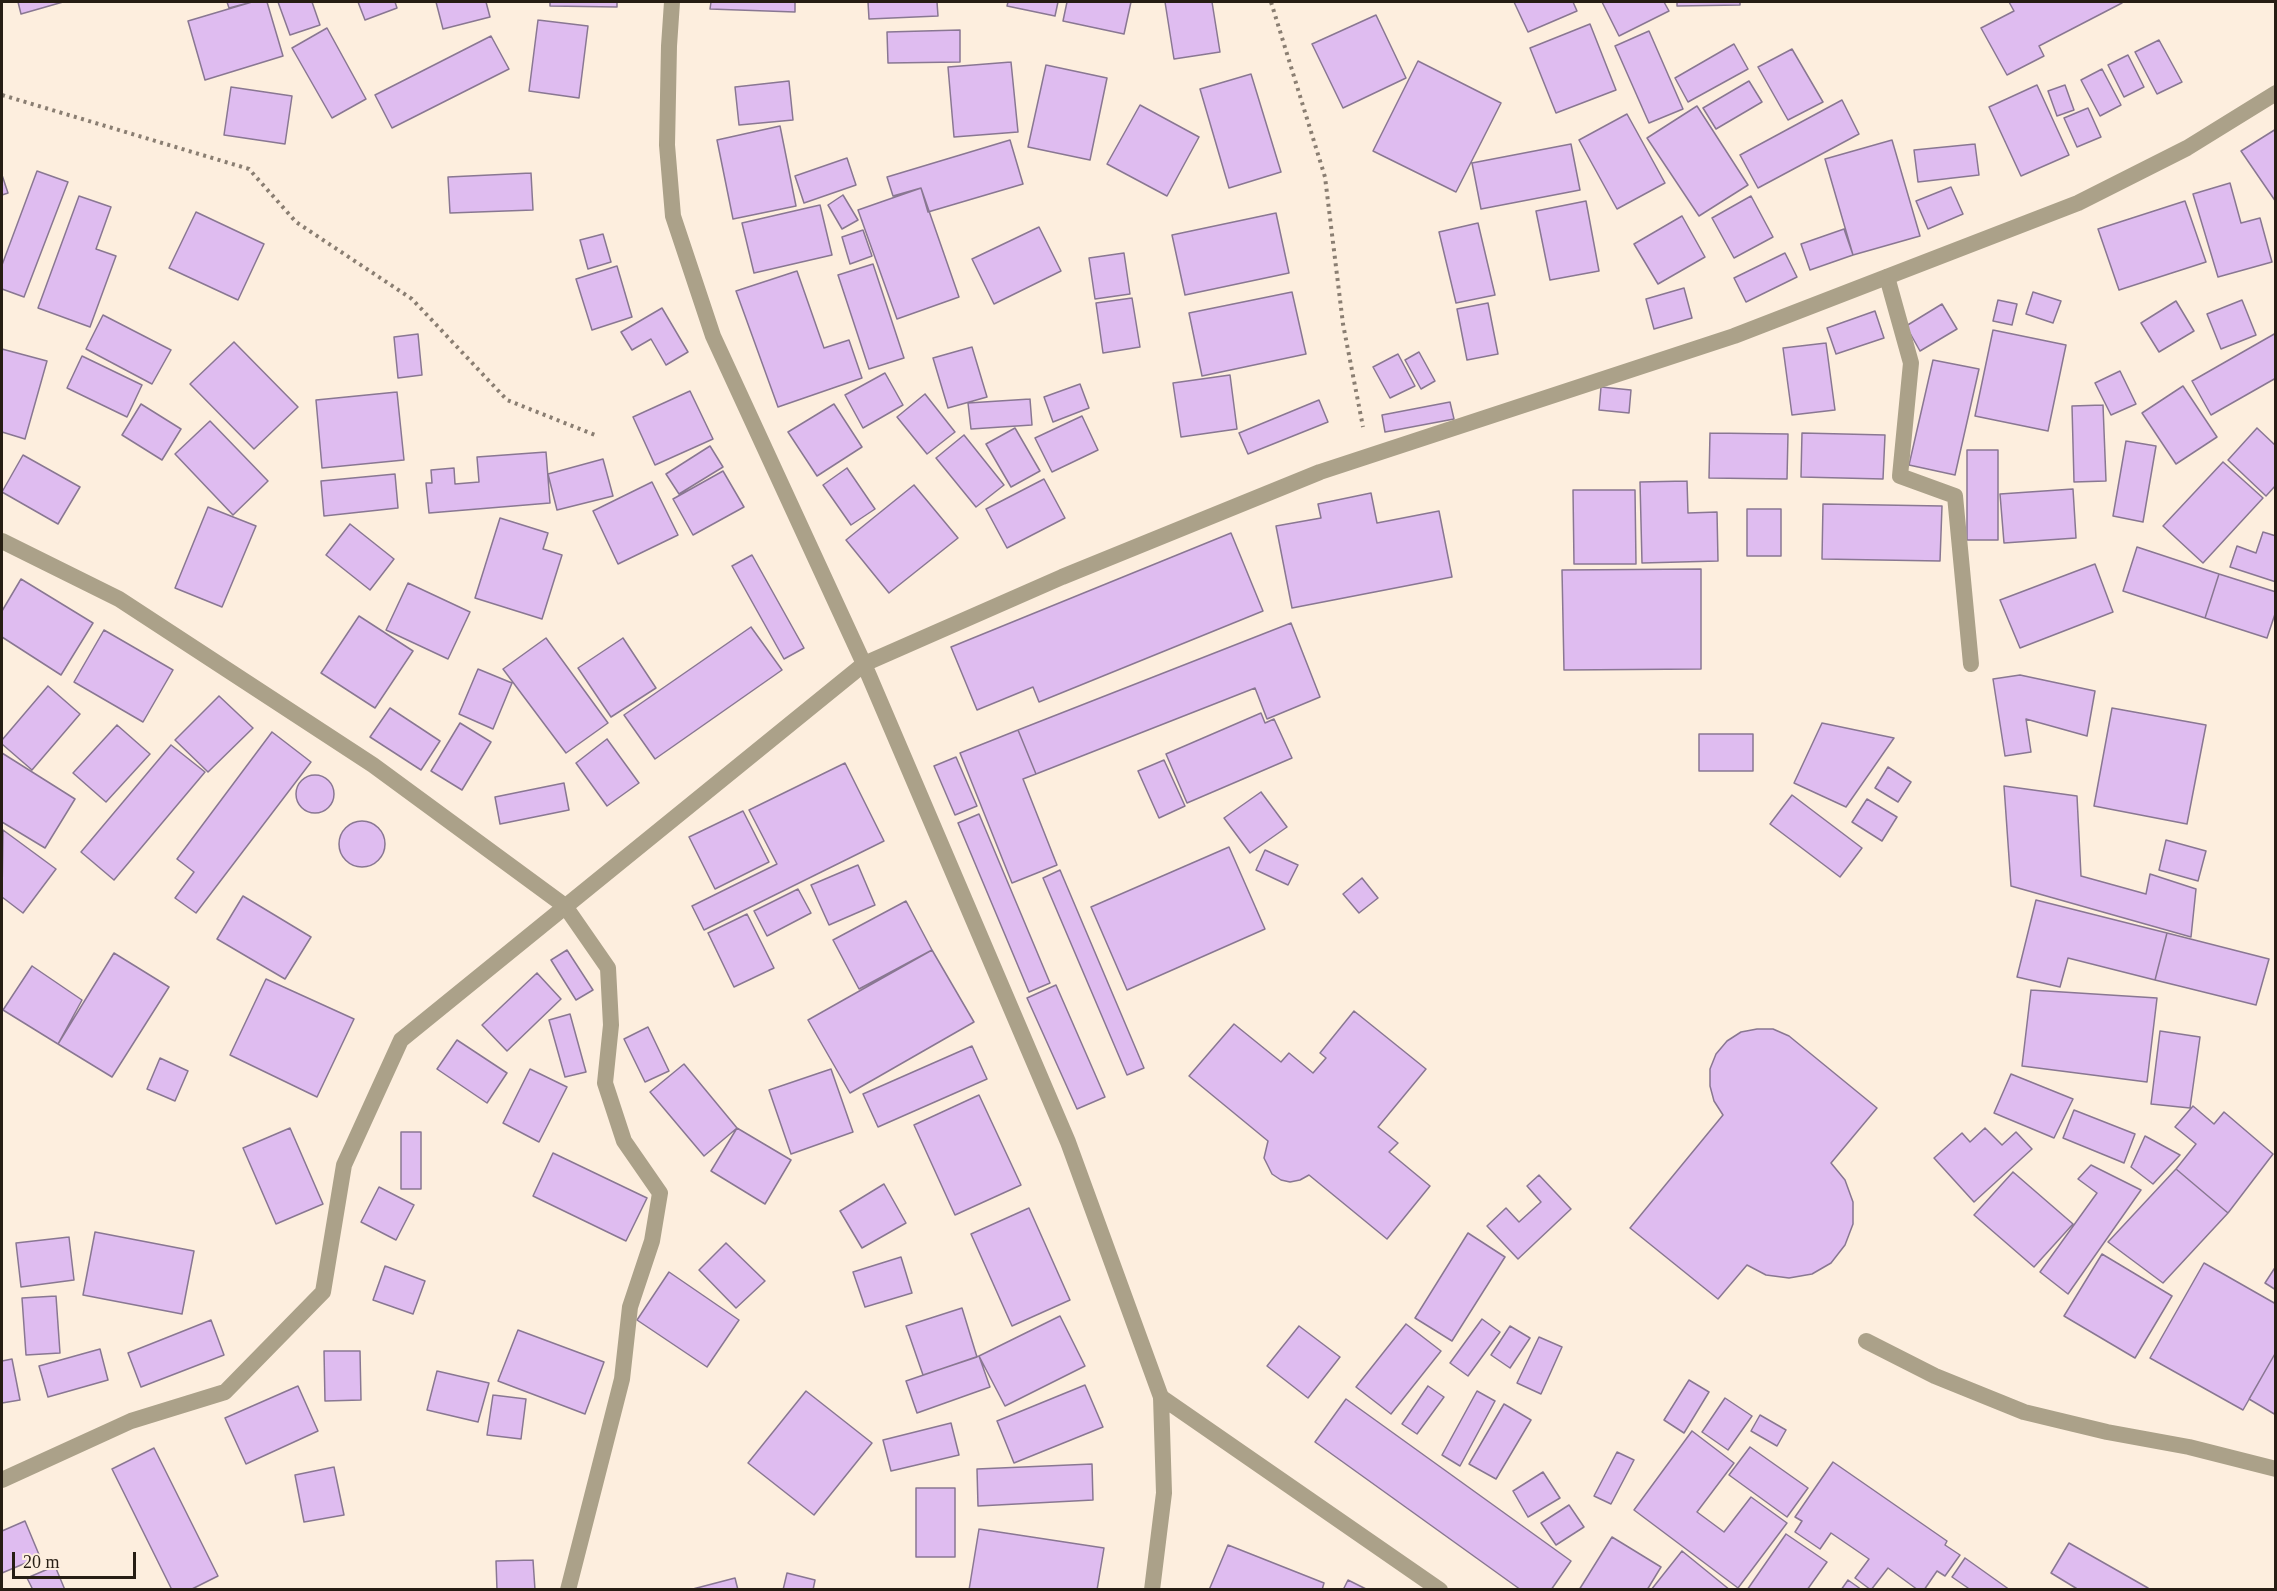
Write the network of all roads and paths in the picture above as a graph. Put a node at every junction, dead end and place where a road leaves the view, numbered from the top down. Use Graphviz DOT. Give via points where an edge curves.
graph roads {
  1 [pos="672,2"];
  2 [pos="1271,2"];
  3 [pos="2276,93"];
  4 [pos="2,94"];
  5 [pos="1887,278"];
  6 [pos="595,435"];
  7 [pos="1369,456"];
  8 [pos="2,541"];
  9 [pos="864,664"];
  10 [pos="1971,664"];
  11 [pos="565,906"];
  12 [pos="1866,1341"];
  13 [pos="1161,1397"];
  14 [pos="2276,1469"];
  15 [pos="2,1480"];
  16 [pos="568,1590"];
  17 [pos="1152,1590"];
  18 [pos="1440,1590"];
  1 -- 9 [label="street" via="667,145 673,216 713,336"];
  2 -- 7 [label="path" via="1325,177 1343,324"];
  3 -- 5 [label="street" via="2187,148 2078,203"];
  4 -- 6 [label="path" via="249,169 296,222 412,299 507,400"];
  5 -- 7 [label="street" via="1734,336"];
  5 -- 10 [label="street" via="1911,363 1900,476 1955,496"];
  7 -- 9 [label="street" via="1320,472 1062,577"];
  8 -- 11 [label="street" via="128,606 373,765"];
  9 -- 11 [label="street"];
  9 -- 13 [label="street" via="1068,1142"];
  11 -- 15 [label="street" via="401,1040 344,1165 323,1292 291,1325 225,1392 131,1421"];
  11 -- 16 [label="street" via="609,968 611,1025 605,1083 624,1141 660,1193 652,1241 630,1307 622,1379"];
  12 -- 14 [label="street" via="1935,1376 2024,1412"];
  13 -- 17 [label="street" via="1164,1492"];
  13 -- 18 [label="street"];
}
